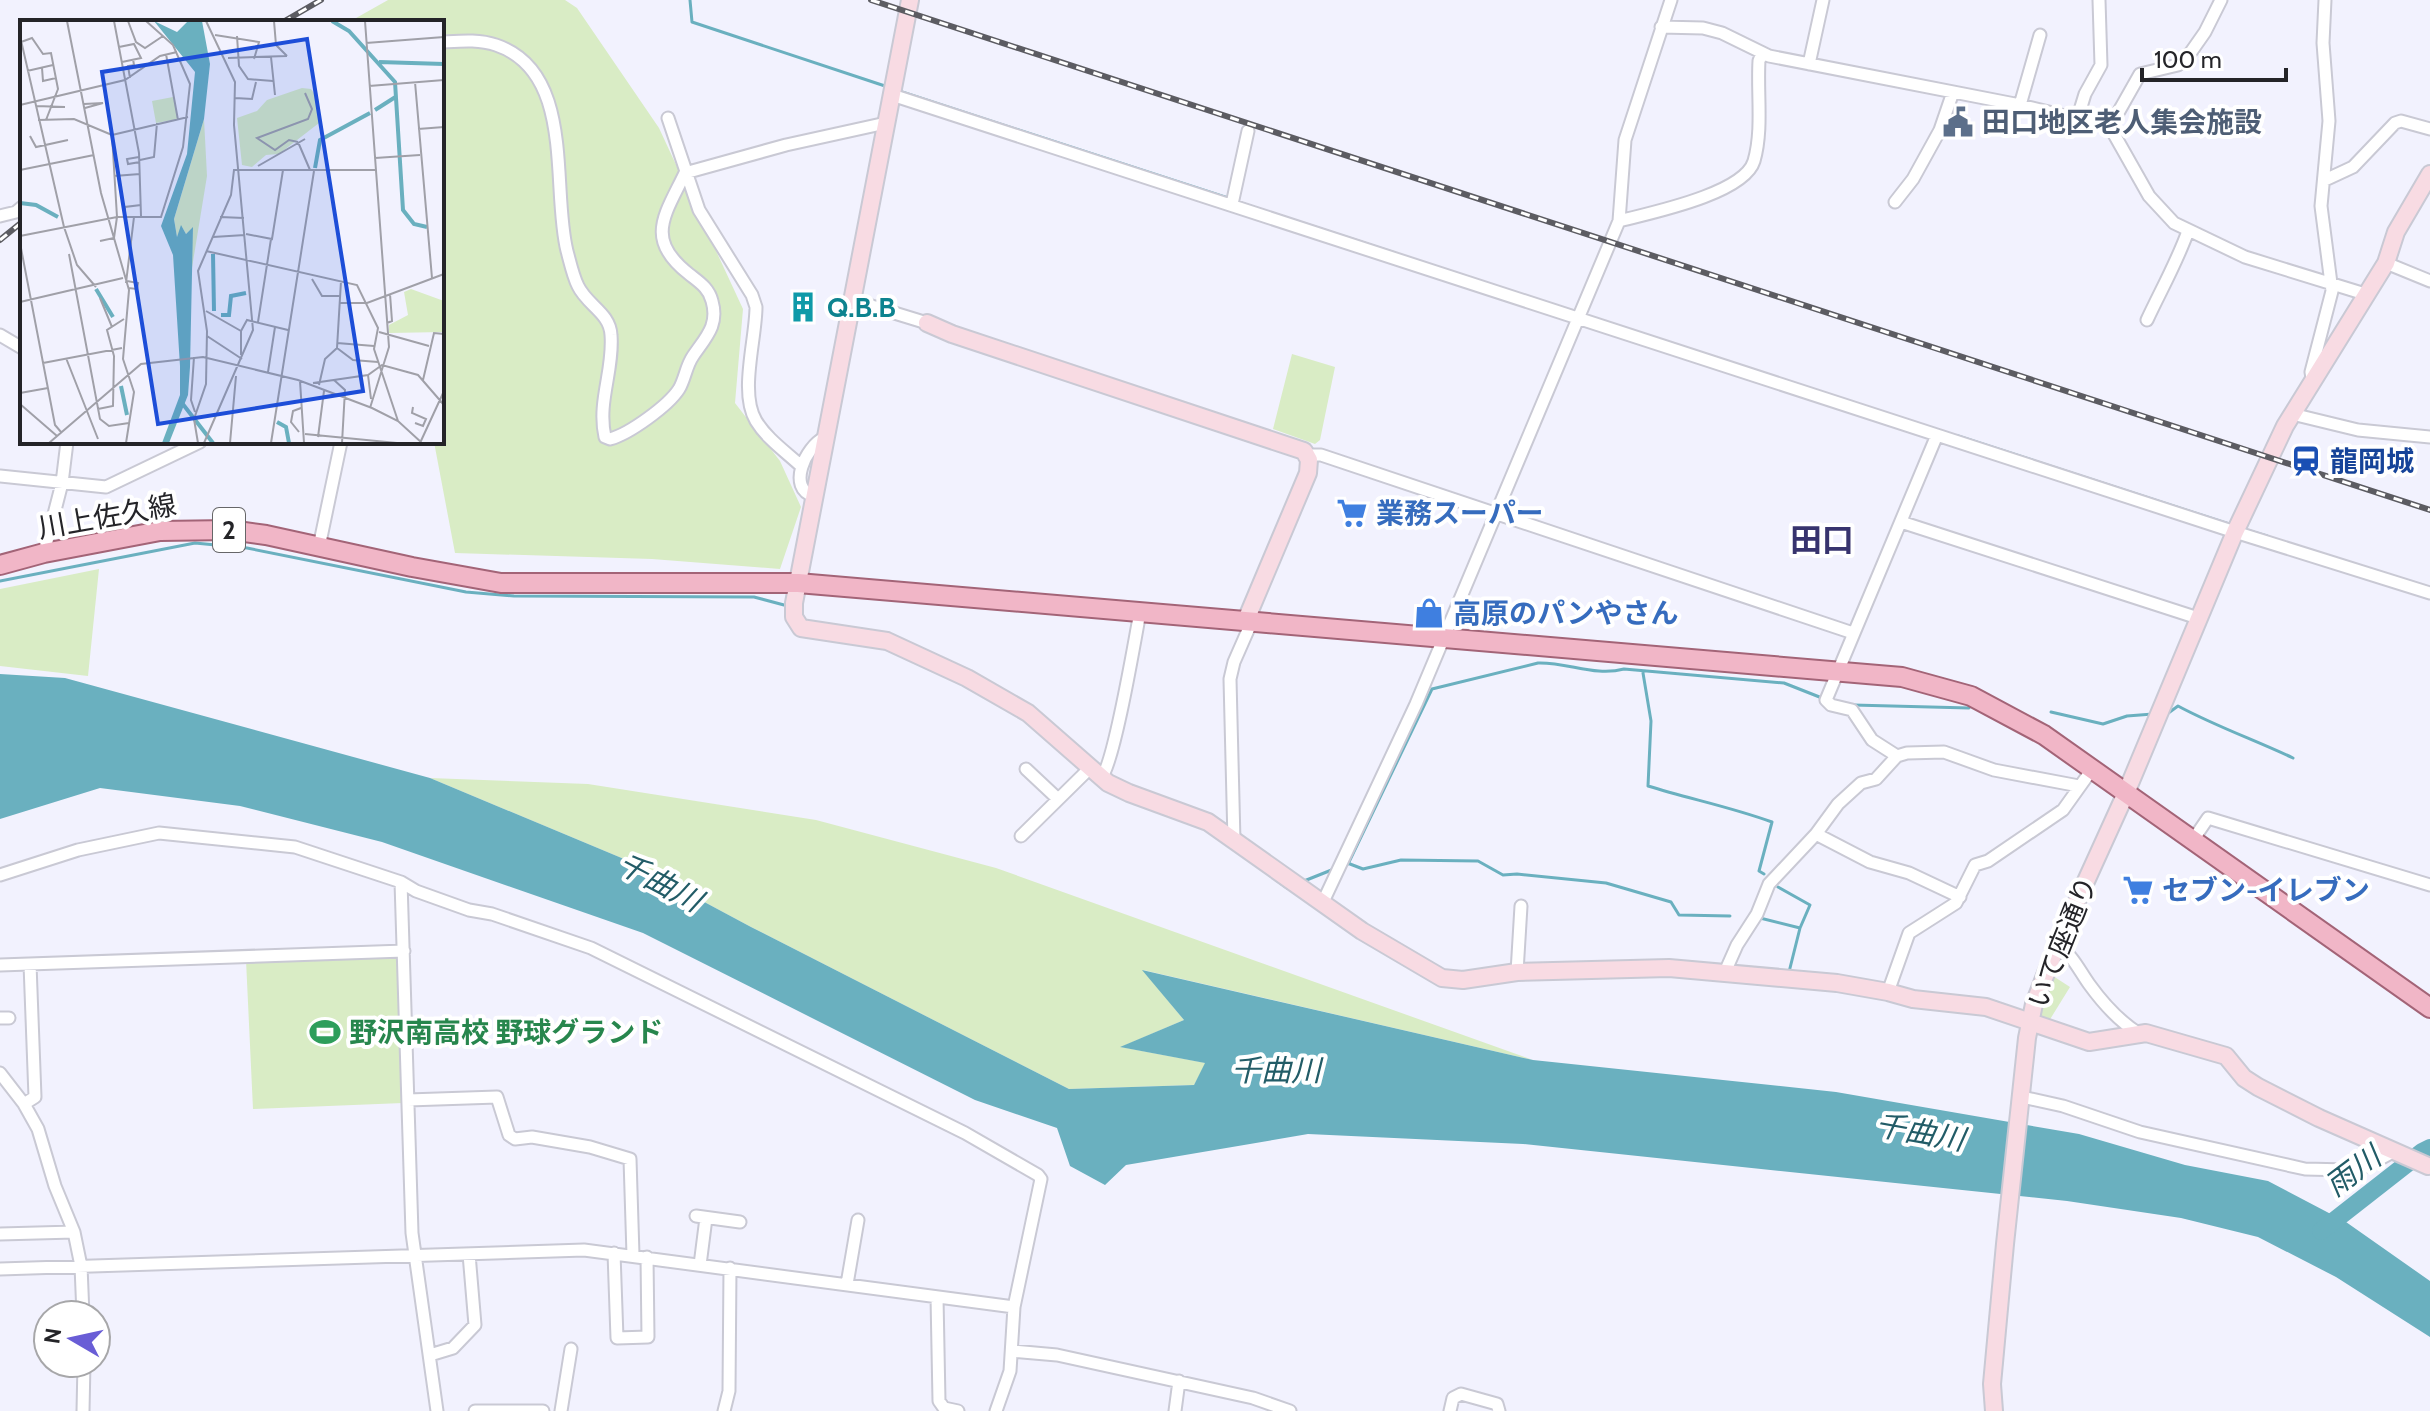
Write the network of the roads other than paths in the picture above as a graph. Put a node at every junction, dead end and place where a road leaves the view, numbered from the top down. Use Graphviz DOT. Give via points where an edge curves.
graph roads {
  1 [pos="910,0"];
  2 [pos="1671,0"];
  3 [pos="1823,0"];
  4 [pos="2099,0"];
  5 [pos="2221,0"];
  6 [pos="2325,0"];
  7 [pos="1661,27"];
  8 [pos="2040,35"];
  9 [pos="444,42"];
  10 [pos="1762,53"];
  11 [pos="1809,64"];
  12 [pos="1953,92"];
  13 [pos="892,95"];
  14 [pos="2020,105"];
  15 [pos="668,118"];
  16 [pos="2077,120"];
  17 [pos="886,123"];
  18 [pos="2110,127"];
  19 [pos="2430,129"];
  20 [pos="1248,131"];
  21 [pos="685,173"];
  22 [pos="2430,174"];
  23 [pos="2325,180"];
  24 [pos="1232,202"];
  25 [pos="1895,202"];
  26 [pos="20,209"];
  27 [pos="0,216"];
  28 [pos="1619,221"];
  29 [pos="2188,231"];
  30 [pos="2386,263"];
  31 [pos="2430,281"];
  32 [pos="2330,282"];
  33 [pos="2365,294"];
  34 [pos="852,300"];
  35 [pos="1578,319"];
  36 [pos="2147,320"];
  37 [pos="927,323"];
  38 [pos="0,335"];
  39 [pos="20,347"];
  40 [pos="2313,379"];
  41 [pos="2292,414"];
  42 [pos="1937,435"];
  43 [pos="2430,437"];
  44 [pos="824,438"];
  45 [pos="67,444"];
  46 [pos="196,444"];
  47 [pos="341,444"];
  48 [pos="1308,455"];
  49 [pos="801,466"];
  50 [pos="0,476"];
  51 [pos="62,483"];
  52 [pos="814,496"];
  53 [pos="1496,514"];
  54 [pos="1901,522"];
  55 [pos="2235,532"];
  56 [pos="319,547"];
  57 [pos="44,553"];
  58 [pos="0,565"];
  59 [pos="798,583"];
  60 [pos="2430,593"];
  61 [pos="1140,612"];
  62 [pos="2198,618"];
  63 [pos="1249,621"];
  64 [pos="1853,633"];
  65 [pos="1444,637"];
  66 [pos="1838,670"];
  67 [pos="1897,756"];
  68 [pos="2093,768"];
  69 [pos="1026,769"];
  70 [pos="1096,773"];
  71 [pos="2079,786"];
  72 [pos="2126,793"];
  73 [pos="1058,799"];
  74 [pos="1816,834"];
  75 [pos="1021,836"];
  76 [pos="2193,840"];
  77 [pos="1234,841"];
  78 [pos="0,875"];
  79 [pos="401,882"];
  80 [pos="2430,885"];
  81 [pos="1960,897"];
  82 [pos="1322,904"];
  83 [pos="1521,906"];
  84 [pos="2057,945"];
  85 [pos="404,951"];
  86 [pos="30,964"];
  87 [pos="0,965"];
  88 [pos="1517,972"];
  89 [pos="1725,972"];
  90 [pos="1888,992"];
  91 [pos="2430,1008"];
  92 [pos="2030,1020"];
  93 [pos="2138,1033"];
  94 [pos="0,1073"];
  95 [pos="408,1100"];
  96 [pos="2021,1102"];
  97 [pos="24,1104"];
  98 [pos="2395,1153"];
  99 [pos="2429,1167"];
  100 [pos="858,1220"];
  101 [pos="740,1222"];
  102 [pos="74,1232"];
  103 [pos="0,1234"];
  104 [pos="614,1253"];
  105 [pos="469,1254"];
  106 [pos="414,1255"];
  107 [pos="633,1255"];
  108 [pos="647,1257"];
  109 [pos="700,1265"];
  110 [pos="81,1266"];
  111 [pos="730,1268"];
  112 [pos="0,1269"];
  113 [pos="847,1284"];
  114 [pos="937,1297"];
  115 [pos="82,1299"];
  116 [pos="1014,1307"];
  117 [pos="571,1349"];
  118 [pos="1012,1351"];
  119 [pos="430,1355"];
  120 [pos="84,1379"];
  121 [pos="1179,1381"];
  122 [pos="83,1411"];
  123 [pos="437,1411"];
  124 [pos="475,1411"];
  125 [pos="543,1411"];
  126 [pos="561,1411"];
  127 [pos="724,1411"];
  128 [pos="958,1411"];
  129 [pos="996,1411"];
  130 [pos="1175,1411"];
  131 [pos="1290,1411"];
  132 [pos="1450,1411"];
  133 [pos="1499,1411"];
  134 [pos="1994,1411"];
  1 -- 13 [label="street"];
  2 -- 7 [label="street"];
  3 -- 11 [label="street"];
  4 -- 16 [label="street" via="2101,65"];
  5 -- 18 [label="street" via="2178,65 2140,74"];
  6 -- 23 [label="street"];
  7 -- 10 [label="street" via="1703,28"];
  7 -- 28 [label="street" via="1625,140"];
  8 -- 14 [label="street"];
  9 -- 21 [label="street" via="495,44 520,56 549,102 566,249 578,285 610,326 603,428 610,439 657,412 680,388 691,358 711,333 711,297 670,258 663,239 663,219"];
  10 -- 11 [label="street"];
  10 -- 28 [label="street" via="1756,146 1748,172 1703,197"];
  11 -- 12 [label="street"];
  12 -- 14 [label="street"];
  12 -- 25 [label="street" via="1940,130"];
  13 -- 17 [label="street"];
  13 -- 24 [label="street"];
  14 -- 16 [label="street"];
  15 -- 21 [label="street"];
  16 -- 18 [label="street"];
  17 -- 21 [label="street"];
  17 -- 34 [label="street"];
  18 -- 29 [label="street" via="2149,196"];
  19 -- 23 [label="street" via="2395,123 2353,167"];
  20 -- 24 [label="street"];
  21 -- 49 [label="street" via="699,210 756,307 750,408 764,432"];
  22 -- 30 [label="street, いて座通り" via="2396,232"];
  23 -- 32 [label="street" via="2321,216"];
  24 -- 35 [label="street"];
  26 -- 27 [label="street"];
  28 -- 35 [label="street"];
  29 -- 32 [label="street" via="2245,257"];
  29 -- 36 [label="street"];
  30 -- 31 [label="street"];
  30 -- 33 [label="street, いて座通り"];
  32 -- 33 [label="street"];
  32 -- 40 [label="street"];
  33 -- 40 [label="street, いて座通り"];
  34 -- 37 [label="street"];
  34 -- 44 [label="street"];
  35 -- 42 [label="street"];
  35 -- 53 [label="street"];
  37 -- 48 [label="street"];
  38 -- 39 [label="street"];
  40 -- 41 [label="street, いて座通り"];
  41 -- 43 [label="street" via="2358,430"];
  41 -- 55 [label="street, いて座通り"];
  42 -- 54 [label="street"];
  42 -- 55 [label="street"];
  44 -- 49 [label="street"];
  44 -- 52 [label="street"];
  45 -- 51 [label="street"];
  46 -- 51 [label="street" via="106,487"];
  47 -- 56 [label="street"];
  48 -- 53 [label="street"];
  48 -- 63 [label="street" via="1308,473"];
  49 -- 52 [label="street" via="803,489"];
  50 -- 51 [label="street"];
  51 -- 57 [label="street"];
  52 -- 59 [label="street"];
  53 -- 64 [label="street"];
  53 -- 65 [label="street"];
  54 -- 62 [label="street"];
  54 -- 64 [label="street"];
  55 -- 60 [label="street"];
  55 -- 62 [label="street, いて座通り"];
  56 -- 57 [label="main road, 川上佐久線 / 2" via="266,535 192,529"];
  56 -- 59 [label="main road, 川上佐久線 / 2" via="501,583"];
  57 -- 58 [label="main road, 川上佐久線 / 2"];
  59 -- 61 [label="main road, 2"];
  59 -- 70 [label="street" via="793,610 801,628 887,641 967,678 1028,713"];
  61 -- 63 [label="main road, 2"];
  61 -- 70 [label="street" via="1106,772"];
  62 -- 72 [label="street, いて座通り"];
  63 -- 65 [label="main road, 2"];
  63 -- 77 [label="street" via="1230,679"];
  64 -- 66 [label="street"];
  65 -- 66 [label="main road, 2"];
  65 -- 82 [label="street"];
  66 -- 67 [label="street" via="1826,699 1852,710 1872,740"];
  66 -- 68 [label="main road, 2" via="1902,677 1971,696"];
  67 -- 71 [label="street" via="1944,752 1994,770"];
  67 -- 74 [label="street" via="1876,779 1861,783 1838,804"];
  68 -- 71 [label="street"];
  68 -- 72 [label="main road, 2"];
  69 -- 73 [label="street"];
  70 -- 73 [label="street"];
  70 -- 77 [label="street" via="1129,793 1208,822"];
  71 -- 81 [label="street" via="2063,810 1975,865"];
  72 -- 76 [label="main road, 2"];
  72 -- 84 [label="street, いて座通り"];
  73 -- 75 [label="street"];
  74 -- 81 [label="street" via="1870,862"];
  74 -- 89 [label="street" via="1769,884"];
  76 -- 80 [label="street" via="2208,818"];
  76 -- 91 [label="main road, 2"];
  77 -- 82 [label="street"];
  78 -- 79 [label="street" via="78,850 159,833 295,847"];
  79 -- 85 [label="street"];
  79 -- 116 [label="street" via="469,910 591,948 965,1133 1038,1175 1041,1186"];
  81 -- 90 [label="street" via="1909,933"];
  82 -- 88 [label="street" via="1442,978"];
  83 -- 88 [label="street"];
  84 -- 92 [label="street, いて座通り"];
  84 -- 93 [label="street" via="2123,1023"];
  85 -- 86 [label="street"];
  85 -- 95 [label="street"];
  86 -- 87 [label="street"];
  86 -- 97 [label="street" via="35,1097"];
  88 -- 89 [label="street"];
  89 -- 90 [label="street"];
  90 -- 92 [label="street" via="1986,1007"];
  92 -- 93 [label="street" via="2089,1042"];
  92 -- 96 [label="street, いて座通り"];
  93 -- 98 [label="street" via="2226,1056 2258,1087"];
  94 -- 97 [label="street"];
  95 -- 106 [label="street"];
  95 -- 107 [label="street" via="497,1097 515,1139 590,1147 630,1159"];
  96 -- 98 [label="street" via="2063,1106 2140,1132 2305,1169 2347,1170"];
  96 -- 134 [label="street, いて座通り" via="1996,1337"];
  97 -- 102 [label="street"];
  98 -- 99 [label="street"];
  100 -- 113 [label="street"];
  101 -- 109 [label="street" via="701,1217"];
  102 -- 103 [label="street"];
  102 -- 110 [label="street"];
  104 -- 105 [label="street"];
  104 -- 107 [label="street"];
  104 -- 108 [label="street" via="617,1338 648,1337"];
  105 -- 106 [label="street"];
  105 -- 119 [label="street" via="475,1325 453,1348"];
  106 -- 110 [label="street"];
  106 -- 119 [label="street"];
  107 -- 108 [label="street"];
  108 -- 109 [label="street"];
  109 -- 111 [label="street"];
  110 -- 112 [label="street"];
  110 -- 115 [label="street"];
  111 -- 113 [label="street"];
  111 -- 127 [label="street" via="729,1391"];
  113 -- 114 [label="street"];
  114 -- 116 [label="street"];
  114 -- 128 [label="street" via="939,1401"];
  116 -- 118 [label="street"];
  117 -- 126 [label="street"];
  118 -- 121 [label="street" via="1057,1355"];
  118 -- 129 [label="street"];
  119 -- 123 [label="street"];
  120 -- 122 [label="street"];
  121 -- 130 [label="street"];
  121 -- 131 [label="street"];
  124 -- 125 [label="street"];
  132 -- 133 [label="street" via="1453,1398 1461,1394 1497,1404"];
}
